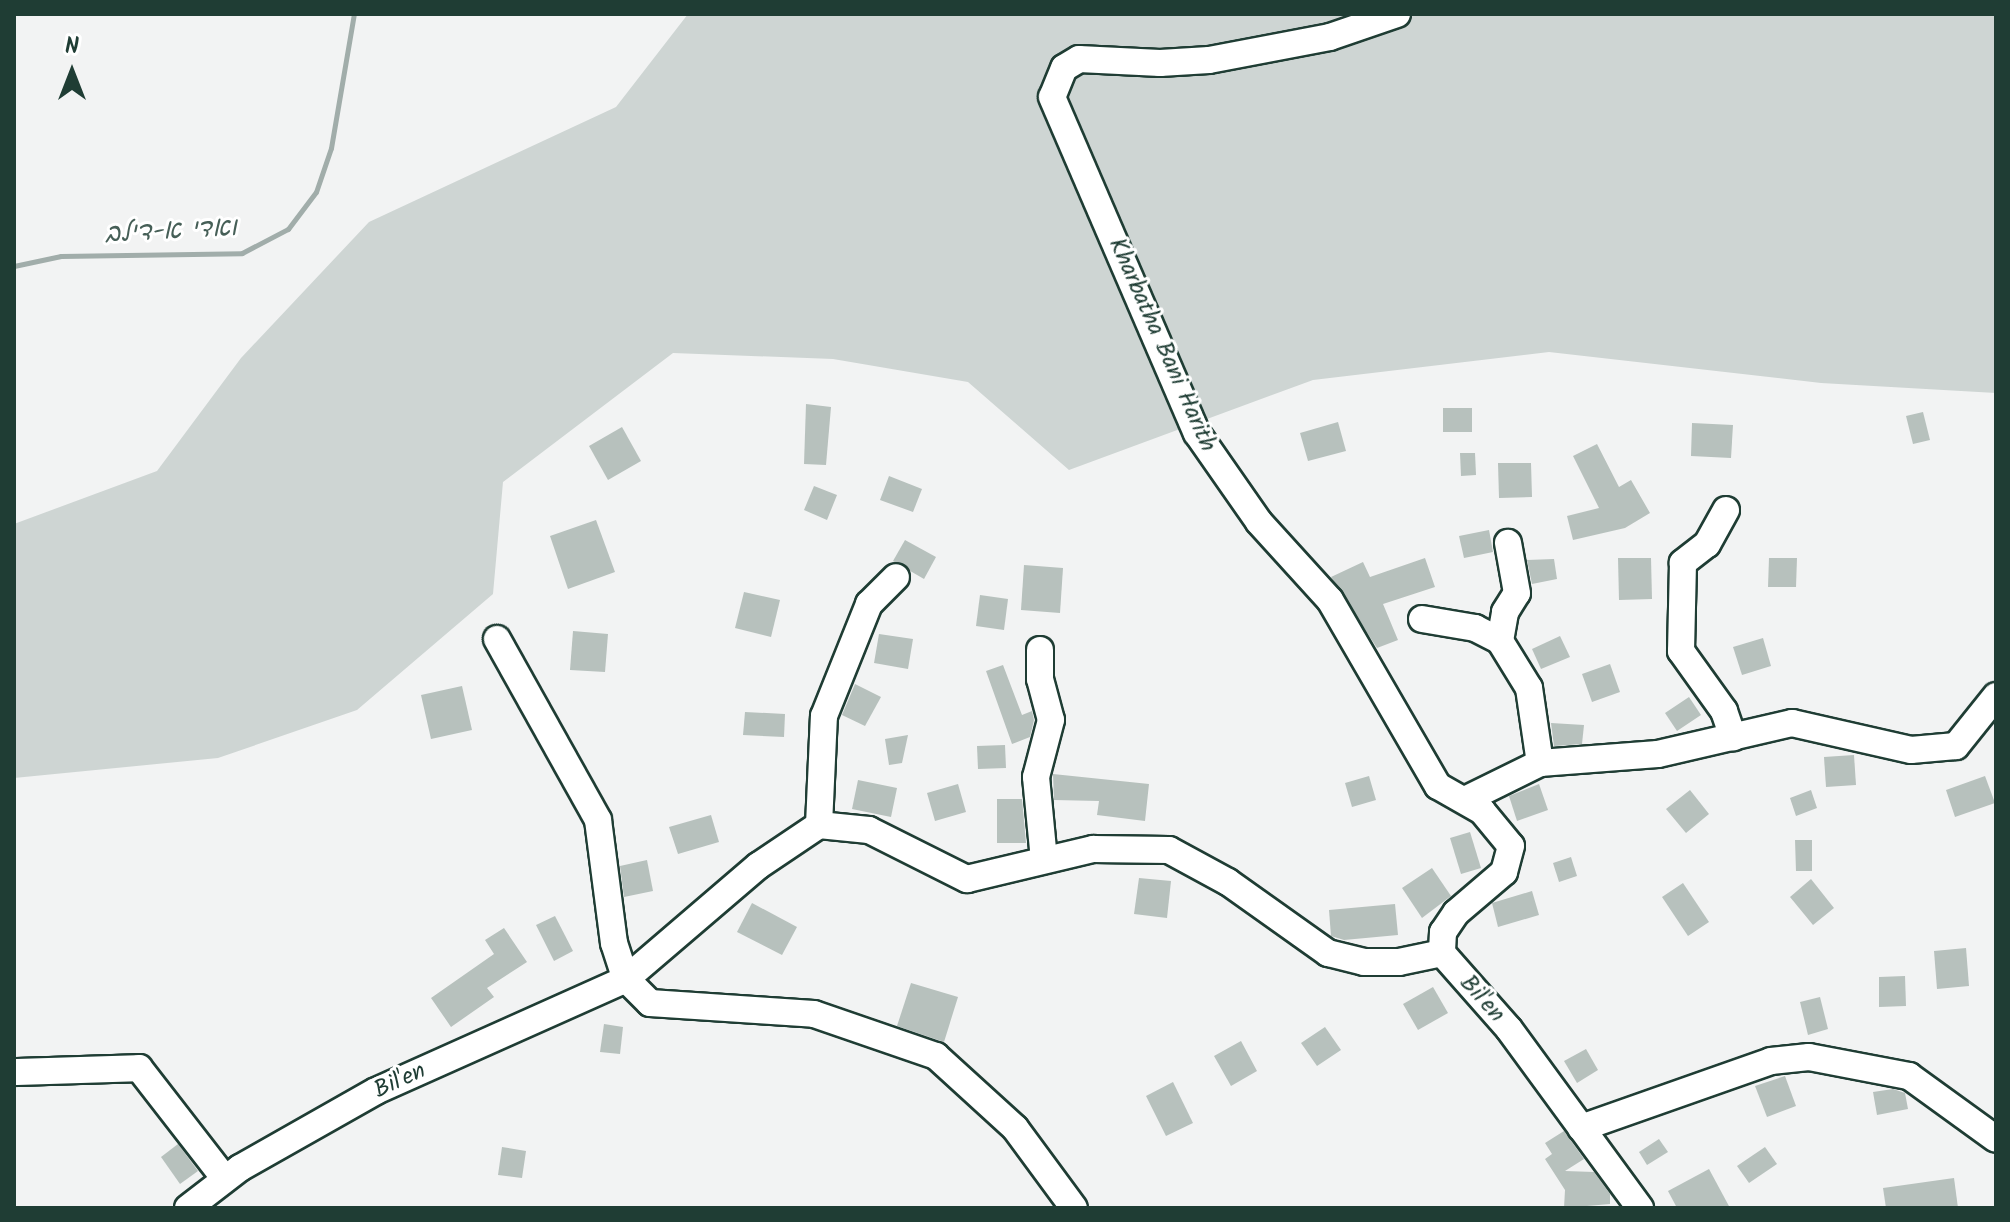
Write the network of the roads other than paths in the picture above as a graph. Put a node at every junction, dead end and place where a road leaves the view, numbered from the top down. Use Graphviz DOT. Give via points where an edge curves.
graph roads {
  1 [pos="1397,14"];
  2 [pos="1726,510"];
  3 [pos="1508,543"];
  4 [pos="896,577"];
  5 [pos="1422,619"];
  6 [pos="497,639"];
  7 [pos="1500,641"];
  8 [pos="1040,650"];
  9 [pos="1996,696"];
  10 [pos="1733,737"];
  11 [pos="1540,763"];
  12 [pos="1465,800"];
  13 [pos="819,825"];
  14 [pos="1044,860"];
  15 [pos="1442,953"];
  16 [pos="626,979"];
  17 [pos="14,1072"];
  18 [pos="1581,1128"];
  19 [pos="1996,1139"];
  20 [pos="225,1179"];
  21 [pos="188,1208"];
  22 [pos="1074,1208"];
  23 [pos="1640,1208"];
  1 -- 12 [label="street, Kharbatha Bani Harith" via="1330,37 1209,60 1079,59 1064,68 1052,97 1197,433 1259,522 1330,600 1427,771 1438,786"];
  2 -- 10 [label="street" via="1707,544 1683,563 1681,651 1724,711"];
  3 -- 7 [label="street" via="1517,593 1505,612"];
  4 -- 13 [label="street" via="869,604 824,716"];
  5 -- 7 [label="street" via="1475,628"];
  6 -- 16 [label="street" via="598,820 614,943"];
  7 -- 11 [label="street" via="1529,688"];
  8 -- 14 [label="street" via="1040,679 1051,720 1036,777"];
  9 -- 10 [label="street" via="1956,746 1911,750 1792,723"];
  10 -- 11 [label="street" via="1658,754"];
  11 -- 12 [label="street"];
  12 -- 15 [label="street, Bil'en" via="1501,832 1512,858 1504,872 1456,913 1443,932"];
  13 -- 14 [label="street" via="869,830 967,879"];
  13 -- 16 [label="street, Bil'en" via="758,866"];
  14 -- 15 [label="street" via="1093,849 1169,850 1228,882 1328,953 1364,962 1399,962"];
  15 -- 18 [label="street, Bil'en" via="1509,1029"];
  16 -- 20 [label="street, Bil'en" via="376,1091"];
  16 -- 22 [label="street" via="650,1003 814,1014 936,1056 1015,1128"];
  17 -- 20 [label="street" via="139,1068"];
  18 -- 19 [label="street" via="1771,1061 1809,1057 1909,1076"];
  18 -- 23 [label="street, Bil'en"];
  20 -- 21 [label="street, Bil'en"];
}
